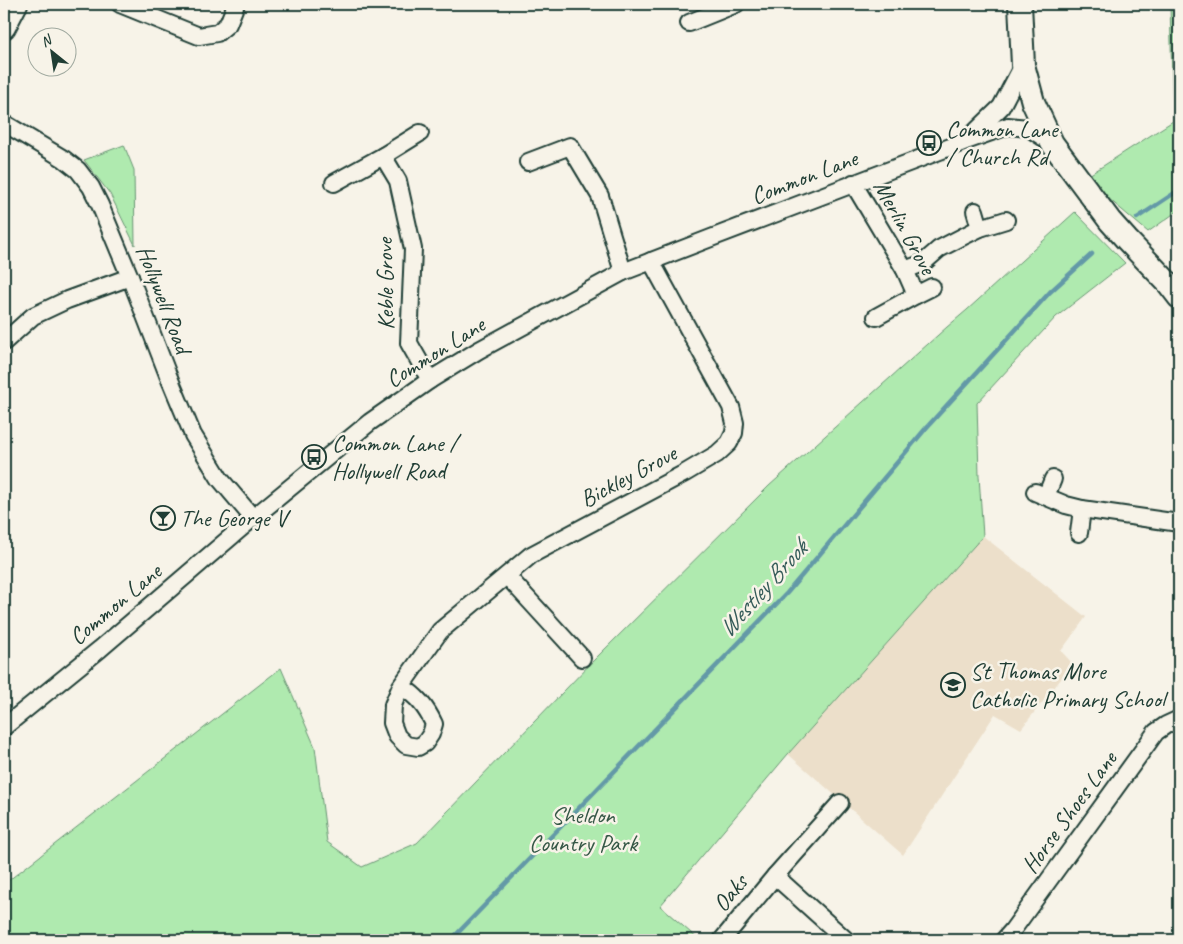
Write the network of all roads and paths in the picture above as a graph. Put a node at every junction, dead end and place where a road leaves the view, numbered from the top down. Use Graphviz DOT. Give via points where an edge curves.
graph roads {
  1 [pos="16,4"];
  2 [pos="120,4"];
  3 [pos="236,4"];
  4 [pos="732,4"];
  5 [pos="1020,4"];
  6 [pos="689,22"];
  7 [pos="4,27"];
  8 [pos="1024,65"];
  9 [pos="4,124"];
  10 [pos="420,133"];
  11 [pos="966,141"];
  12 [pos="1052,143"];
  13 [pos="383,156"];
  14 [pos="528,162"];
  15 [pos="334,183"];
  16 [pos="854,184"];
  17 [pos="975,211"];
  18 [pos="1006,220"];
  19 [pos="980,228"];
  20 [pos="651,261"];
  21 [pos="905,270"];
  22 [pos="623,272"];
  23 [pos="130,277"];
  24 [pos="932,287"];
  25 [pos="916,295"];
  26 [pos="1179,297"];
  27 [pos="876,317"];
  28 [pos="4,342"];
  29 [pos="430,380"];
  30 [pos="1053,479"];
  31 [pos="1082,509"];
  32 [pos="253,518"];
  33 [pos="1179,523"];
  34 [pos="1079,533"];
  35 [pos="507,576"];
  36 [pos="582,658"];
  37 [pos="402,686"];
  38 [pos="1179,719"];
  39 [pos="6,721"];
  40 [pos="840,803"];
  41 [pos="775,876"];
  42 [pos="722,940"];
  43 [pos="846,940"];
  44 [pos="1004,940"];
  1 -- 7 [label="street"];
  2 -- 3 [label="street" via="199,36 217,33 228,24"];
  4 -- 6 [label="street"];
  5 -- 8 [label="street"];
  8 -- 11 [label="street, Common Lane" via="1001,107"];
  8 -- 12 [label="street" via="1033,102"];
  9 -- 23 [label="street, Hollywell Road" via="78,170 100,205"];
  10 -- 13 [label="street"];
  11 -- 12 [label="street, Common Lane" via="1008,126 1029,128"];
  11 -- 16 [label="street, Common Lane"];
  12 -- 26 [label="street" via="1110,221"];
  13 -- 15 [label="street"];
  13 -- 29 [label="street, Keble Grove" via="398,181 413,249 409,343"];
  14 -- 22 [label="street" via="570,146 600,196"];
  16 -- 20 [label="street, Common Lane"];
  16 -- 21 [label="street, Merlin Grove"];
  17 -- 19 [label="street"];
  18 -- 19 [label="street"];
  19 -- 21 [label="street" via="939,249 923,263"];
  20 -- 22 [label="street, Common Lane"];
  20 -- 35 [label="street, Bickley Grove" via="731,407 736,423 734,433 717,454 531,555"];
  21 -- 25 [label="street, Merlin Grove"];
  22 -- 29 [label="street, Common Lane"];
  23 -- 28 [label="street" via="33,316"];
  23 -- 32 [label="street, Hollywell Road" via="193,435 220,479"];
  24 -- 25 [label="street, Merlin Grove"];
  25 -- 27 [label="street, Merlin Grove"];
  29 -- 32 [label="street, Common Lane" via="370,422"];
  30 -- 31 [label="street" via="1041,494"];
  31 -- 33 [label="street"];
  31 -- 34 [label="street"];
  32 -- 39 [label="street, Common Lane" via="100,649"];
  35 -- 36 [label="street"];
  35 -- 37 [label="street, Bickley Grove" via="440,631"];
  38 -- 44 [label="street, Horse Shoes Lane" via="1156,732"];
  40 -- 41 [label="street, Oaks"];
  41 -- 42 [label="street, Oaks"];
  41 -- 43 [label="street"];
}
